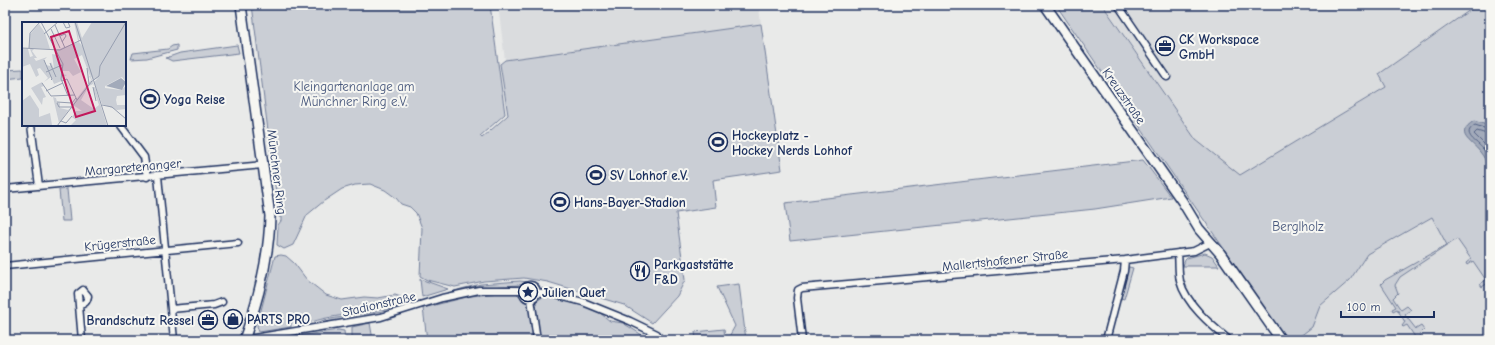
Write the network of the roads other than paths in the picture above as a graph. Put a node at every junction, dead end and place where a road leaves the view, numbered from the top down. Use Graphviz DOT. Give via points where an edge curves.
graph roads {
  1 [pos="241,5"];
  2 [pos="1045,5"];
  3 [pos="1118,5"];
  4 [pos="1167,76"];
  5 [pos="31,126"];
  6 [pos="121,126"];
  7 [pos="263,165"];
  8 [pos="147,176"];
  9 [pos="158,176"];
  10 [pos="39,186"];
  11 [pos="5,190"];
  12 [pos="1212,242"];
  13 [pos="238,243"];
  14 [pos="164,250"];
  15 [pos="1178,253"];
  16 [pos="1125,260"];
  17 [pos="5,266"];
  18 [pos="523,290"];
  19 [pos="538,292"];
  20 [pos="531,299"];
  21 [pos="222,302"];
  22 [pos="79,305"];
  23 [pos="171,309"];
  24 [pos="82,340"];
  25 [pos="174,340"];
  26 [pos="240,340"];
  27 [pos="244,340"];
  28 [pos="537,340"];
  29 [pos="658,340"];
  30 [pos="802,340"];
  31 [pos="1106,340"];
  32 [pos="1229,340"];
  33 [pos="1281,340"];
  1 -- 7 [label="main road, Münchner Ring"];
  2 -- 12 [label="main road, Kreuzstraße" via="1182,201 1204,225"];
  3 -- 4 [label="street"];
  5 -- 10 [label="street"];
  6 -- 8 [label="street" via="144,157"];
  7 -- 9 [label="street, Margaretenanger"];
  7 -- 27 [label="main road, Münchner Ring" via="270,216 268,241 255,306"];
  8 -- 9 [label="street, Margaretenanger"];
  8 -- 10 [label="street, Margaretenanger"];
  9 -- 14 [label="street"];
  10 -- 11 [label="street, Margaretenanger"];
  12 -- 15 [label="street, Mallertshofener Straße" via="1194,251"];
  12 -- 33 [label="main road, Kreuzstraße"];
  13 -- 14 [label="street, Krügerstraße"];
  14 -- 17 [label="street, Krügerstraße"];
  14 -- 23 [label="street"];
  15 -- 16 [label="street, Mallertshofener Straße"];
  15 -- 32 [label="street" via="1180,281 1185,292 1204,319"];
  16 -- 30 [label="street, Mallertshofener Straße" via="802,288 798,290 797,298"];
  16 -- 31 [label="street"];
  18 -- 19 [label="street, Stadionstraße" via="527,285 532,285"];
  18 -- 20 [label="street" via="524,297"];
  18 -- 27 [label="street, Stadionstraße" via="473,291 380,317"];
  19 -- 20 [label="street" via="535,298"];
  19 -- 29 [label="street, Stadionstraße" via="598,307 657,334"];
  20 -- 28 [label="street"];
  21 -- 23 [label="street"];
  22 -- 24 [label="street"];
  23 -- 25 [label="street"];
  26 -- 27 [label="street, Stadionstraße"];
}
